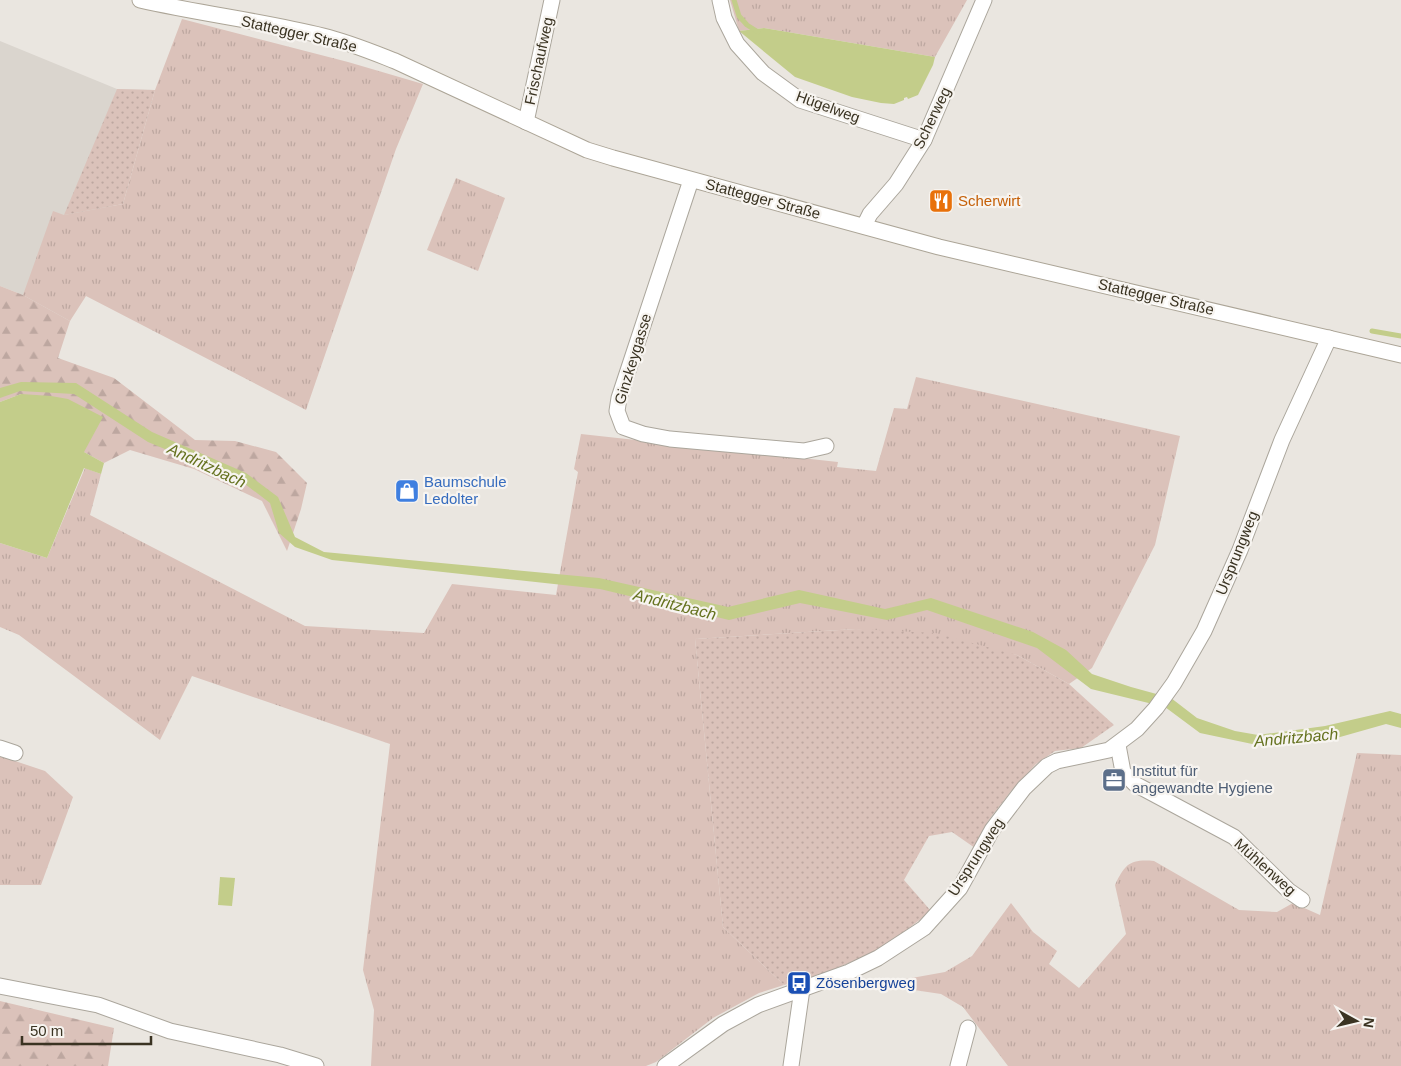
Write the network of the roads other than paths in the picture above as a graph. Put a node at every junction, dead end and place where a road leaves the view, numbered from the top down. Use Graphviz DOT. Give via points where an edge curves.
graph roads {
  1 [pos="140,0"];
  2 [pos="552,0"];
  3 [pos="720,0"];
  4 [pos="984,0"];
  5 [pos="526,122"];
  6 [pos="924,140"];
  7 [pos="691,180"];
  8 [pos="864,226"];
  9 [pos="1329,338"];
  10 [pos="1401,354"];
  11 [pos="826,446"];
  12 [pos="1118,744"];
  13 [pos="0,748"];
  14 [pos="15,753"];
  15 [pos="1302,900"];
  16 [pos="0,986"];
  17 [pos="802,989"];
  18 [pos="968,1028"];
  19 [pos="316,1066"];
  20 [pos="665,1066"];
  21 [pos="791,1066"];
  22 [pos="958,1066"];
  1 -- 5 [label="street, Stattegger Straße" via="341,42 395,61"];
  2 -- 5 [label="street, Frischaufweg"];
  3 -- 6 [label="street, Hügelweg" via="724,18 737,44 764,74 800,100"];
  4 -- 6 [label="street, Scherweg"];
  5 -- 7 [label="street, Stattegger Straße" via="591,152"];
  6 -- 8 [label="street, Scherweg"];
  7 -- 8 [label="street, Stattegger Straße"];
  7 -- 11 [label="street, Ginzkeygasse" via="619,398 617,411 620,422 629,431 670,439 804,451"];
  8 -- 9 [label="street, Stattegger Straße" via="939,247"];
  9 -- 10 [label="street, Stattegger Straße"];
  9 -- 12 [label="street, Ursprungweg" via="1282,440 1240,550 1204,631 1156,708"];
  12 -- 15 [label="street, Mühlenweg" via="1123,772 1135,784 1234,838"];
  12 -- 17 [label="street, Ursprungweg" via="1109,750 1047,766 1024,788 992,830 960,888 924,928 850,972"];
  13 -- 14 [label="street"];
  16 -- 19 [label="street" via="98,1005 170,1031"];
  17 -- 20 [label="street, Ursprungweg" via="758,1005 723,1024"];
  17 -- 21 [label="street"];
  18 -- 22 [label="street"];
}
